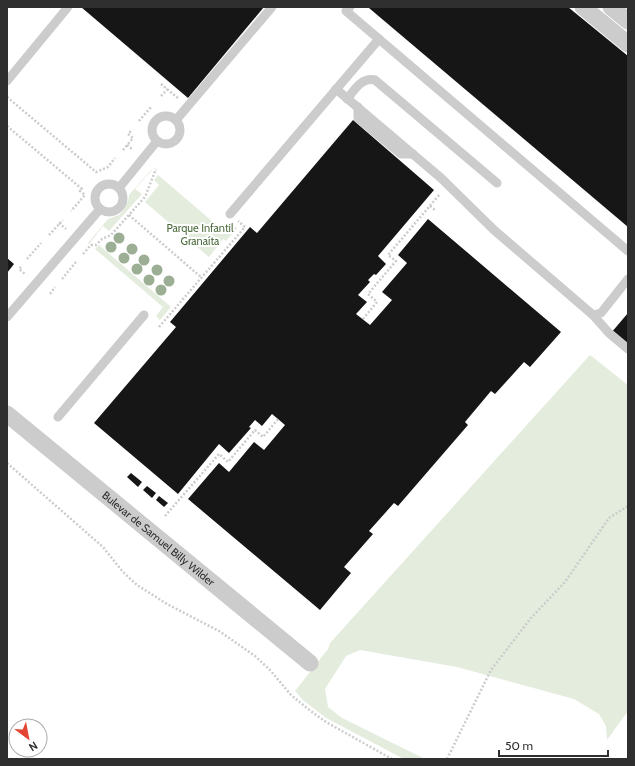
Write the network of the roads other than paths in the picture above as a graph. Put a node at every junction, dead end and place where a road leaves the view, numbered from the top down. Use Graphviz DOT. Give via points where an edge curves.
graph roads {
  1 [pos="68,7"];
  2 [pos="272,7"];
  3 [pos="350,7"];
  4 [pos="583,7"];
  5 [pos="611,7"];
  6 [pos="628,21"];
  7 [pos="379,39"];
  8 [pos="628,44"];
  9 [pos="7,81"];
  10 [pos="336,89"];
  11 [pos="347,99"];
  12 [pos="176,120"];
  13 [pos="157,142"];
  14 [pos="497,183"];
  15 [pos="119,188"];
  16 [pos="100,208"];
  17 [pos="230,214"];
  18 [pos="628,251"];
  19 [pos="628,279"];
  20 [pos="144,315"];
  21 [pos="594,315"];
  22 [pos="7,317"];
  23 [pos="628,349"];
  24 [pos="7,414"];
  25 [pos="58,417"];
  26 [pos="310,663"];
  1 -- 9 [label="lane"];
  2 -- 12 [label="lane"];
  3 -- 7 [label="lane" via="346,11"];
  4 -- 8 [label="street"];
  5 -- 6 [label="street"];
  7 -- 10 [label="lane"];
  7 -- 18 [label="lane"];
  10 -- 11 [label="lane"];
  10 -- 17 [label="lane"];
  11 -- 14 [label="lane" via="360,83 375,80"];
  11 -- 21 [label="lane" via="444,181 494,230"];
  12 -- 13 [label="lane" via="180,132 176,140 167,144"];
  12 -- 13 [label="lane" via="166,116 155,121 152,134"];
  13 -- 15 [label="lane"];
  15 -- 16 [label="lane" via="123,199 120,206 108,212"];
  15 -- 16 [label="lane" via="111,184 98,188 95,201"];
  16 -- 22 [label="lane"];
  19 -- 21 [label="lane" via="600,313"];
  20 -- 25 [label="lane"];
  21 -- 23 [label="lane" via="609,333"];
  24 -- 26 [label="street, Bulevar de Samuel Billy Wilder"];
}
